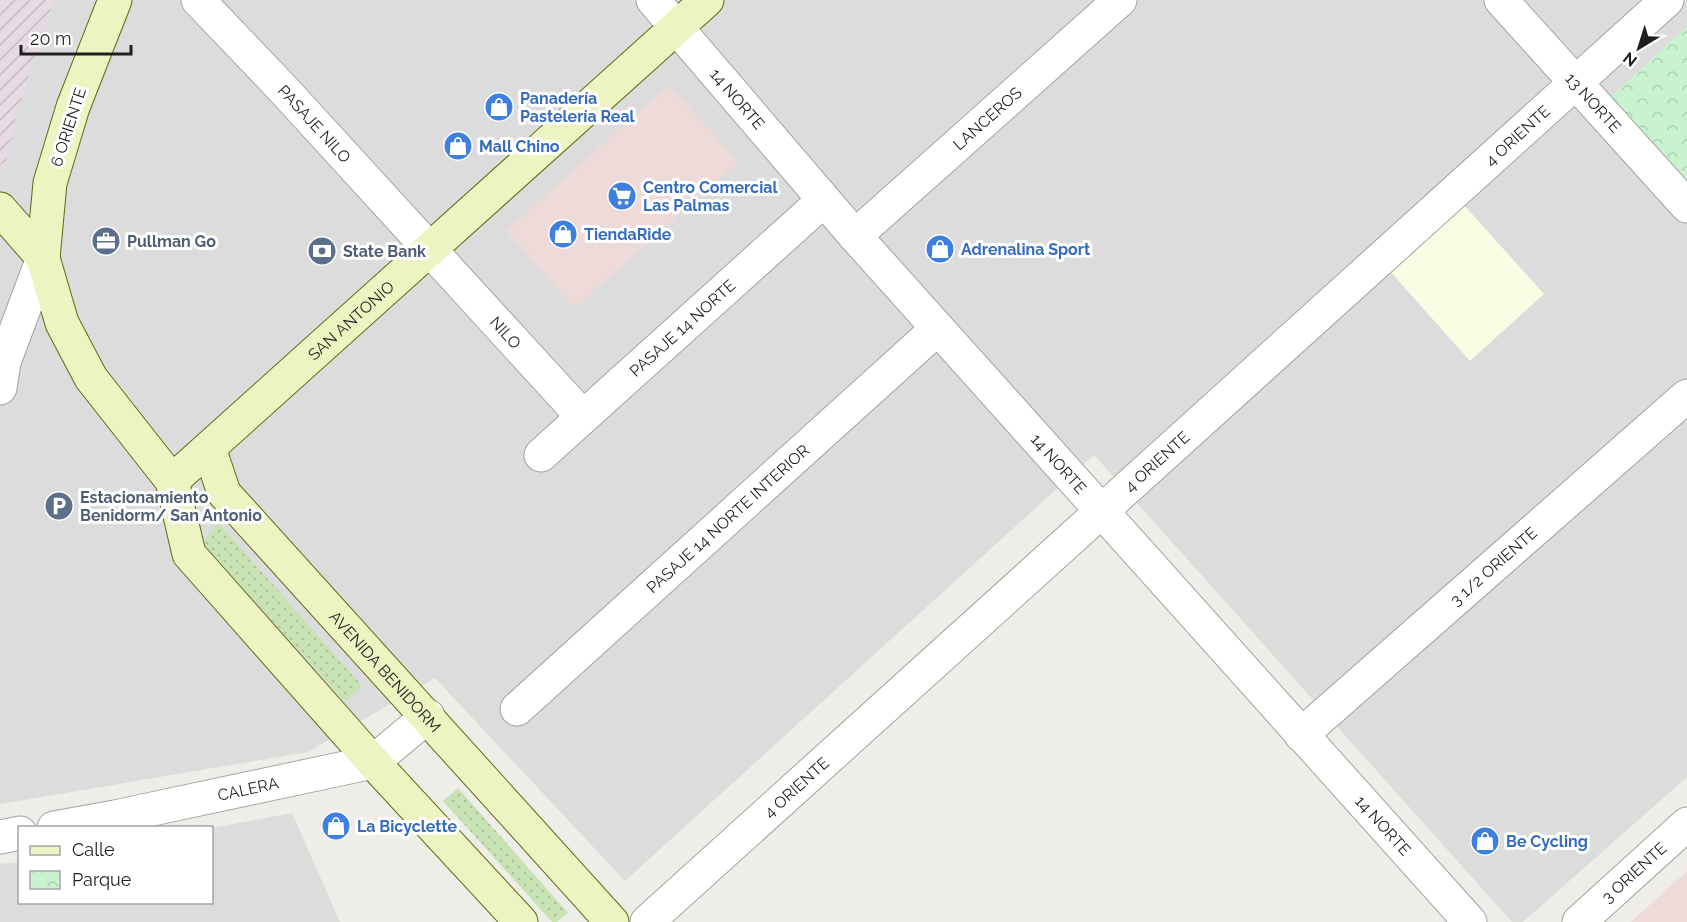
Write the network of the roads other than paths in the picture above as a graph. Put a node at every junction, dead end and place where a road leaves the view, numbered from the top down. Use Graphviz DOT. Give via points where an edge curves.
graph roads {
  1 [pos="115,0"];
  2 [pos="198,0"];
  3 [pos="653,0"];
  4 [pos="707,0"];
  5 [pos="1120,0"];
  6 [pos="1501,0"];
  7 [pos="1667,0"];
  8 [pos="677,27"];
  9 [pos="1576,83"];
  10 [pos="824,200"];
  11 [pos="1687,206"];
  12 [pos="0,209"];
  13 [pos="855,236"];
  14 [pos="428,248"];
  15 [pos="44,258"];
  16 [pos="937,329"];
  17 [pos="0,388"];
  18 [pos="1687,396"];
  19 [pos="583,417"];
  20 [pos="209,448"];
  21 [pos="541,455"];
  22 [pos="172,481"];
  23 [pos="1101,513"];
  24 [pos="517,709"];
  25 [pos="428,716"];
  26 [pos="1301,735"];
  27 [pos="373,762"];
  28 [pos="1687,824"];
  29 [pos="64,826"];
  30 [pos="18,833"];
  31 [pos="0,837"];
  32 [pos="521,922"];
  33 [pos="612,922"];
  34 [pos="647,922"];
  35 [pos="1470,922"];
  36 [pos="1579,922"];
  1 -- 15 [label="main road, 6 ORIENTE" via="73,107 51,183"];
  2 -- 14 [label="street, PASAJE NILO"];
  3 -- 8 [label="street, 14 NORTE"];
  4 -- 8 [label="main road, SAN ANTONIO"];
  5 -- 13 [label="street, LANCEROS"];
  6 -- 9 [label="street, 13 NORTE"];
  7 -- 9 [label="street, 4 ORIENTE"];
  8 -- 10 [label="street, 14 NORTE"];
  8 -- 14 [label="main road, SAN ANTONIO"];
  9 -- 11 [label="street, 13 NORTE"];
  9 -- 23 [label="street, 4 ORIENTE"];
  10 -- 13 [label="street, 14 NORTE"];
  10 -- 19 [label="street, PASAJE 14 NORTE"];
  12 -- 15 [label="main road"];
  13 -- 16 [label="street, 14 NORTE"];
  14 -- 19 [label="street, NILO"];
  14 -- 20 [label="main road, SAN ANTONIO"];
  15 -- 17 [label="street" via="4,362"];
  15 -- 22 [label="main road" via="62,323 91,378"];
  16 -- 23 [label="street, 14 NORTE"];
  16 -- 24 [label="street, PASAJE 14 NORTE INTERIOR"];
  18 -- 26 [label="street, 3 1/2 ORIENTE"];
  19 -- 21 [label="street, PASAJE 14 NORTE"];
  20 -- 22 [label="main road"];
  20 -- 25 [label="main road, AVENIDA BENIDORM" via="224,493"];
  22 -- 27 [label="main road" via="189,555"];
  23 -- 26 [label="street, 14 NORTE"];
  23 -- 34 [label="street, 4 ORIENTE"];
  25 -- 27 [label="street, CALERA"];
  25 -- 33 [label="main road, AVENIDA BENIDORM"];
  26 -- 35 [label="street, 14 NORTE"];
  27 -- 29 [label="street, CALERA"];
  27 -- 32 [label="main road"];
  28 -- 36 [label="street, 3 ORIENTE"];
  30 -- 31 [label="street"];
}
